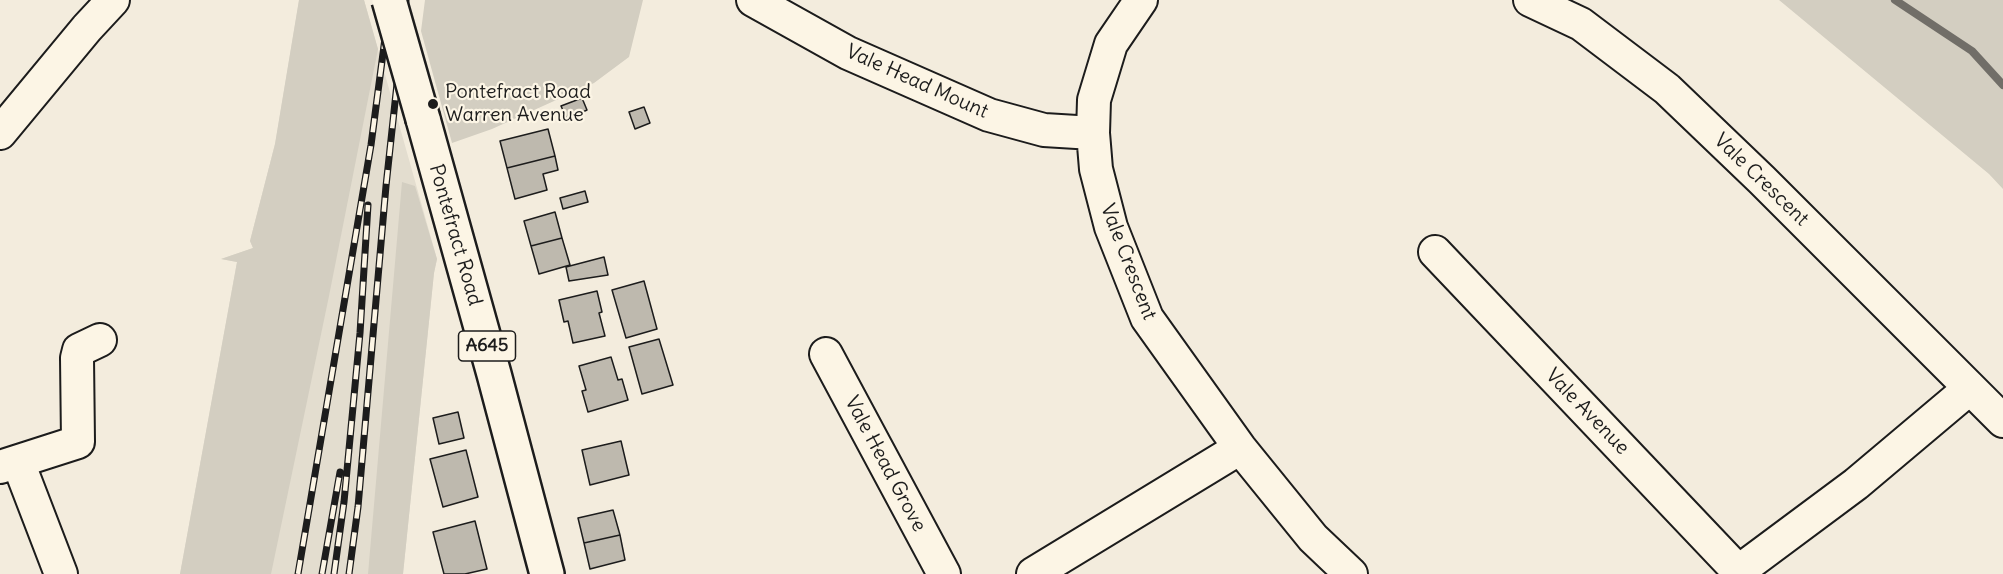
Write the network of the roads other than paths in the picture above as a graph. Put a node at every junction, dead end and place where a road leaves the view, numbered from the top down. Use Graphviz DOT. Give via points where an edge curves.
graph roads {
  1 [pos="112,0"];
  2 [pos="389,0"];
  3 [pos="753,0"];
  4 [pos="1141,0"];
  5 [pos="1530,0"];
  6 [pos="0,133"];
  7 [pos="1093,133"];
  8 [pos="1435,252"];
  9 [pos="100,340"];
  10 [pos="826,354"];
  11 [pos="1970,388"];
  12 [pos="2003,421"];
  13 [pos="1239,448"];
  14 [pos="9,465"];
  15 [pos="1737,573"];
  16 [pos="61,574"];
  17 [pos="548,574"];
  18 [pos="944,574"];
  19 [pos="1033,574"];
  20 [pos="1352,574"];
  1 -- 6 [label="street"];
  2 -- 17 [label="main road, Pontefract Road / A645, bridge"];
  3 -- 7 [label="street, Vale Head Mount" via="848,53 990,116 1044,130"];
  4 -- 7 [label="street, Vale Crescent" via="1111,44 1094,100"];
  5 -- 11 [label="street, Vale Crescent" via="1581,24 1667,89"];
  7 -- 13 [label="street, Vale Crescent" via="1096,169 1111,227 1147,318"];
  8 -- 15 [label="street, Vale Avenue"];
  9 -- 14 [label="street" via="79,351 77,358 78,442"];
  10 -- 18 [label="street, Vale Head Grove"];
  11 -- 12 [label="street, Vale Crescent"];
  11 -- 15 [label="street" via="1856,484"];
  13 -- 19 [label="street"];
  13 -- 20 [label="street, Vale Crescent" via="1313,538"];
  14 -- 16 [label="street"];
}
